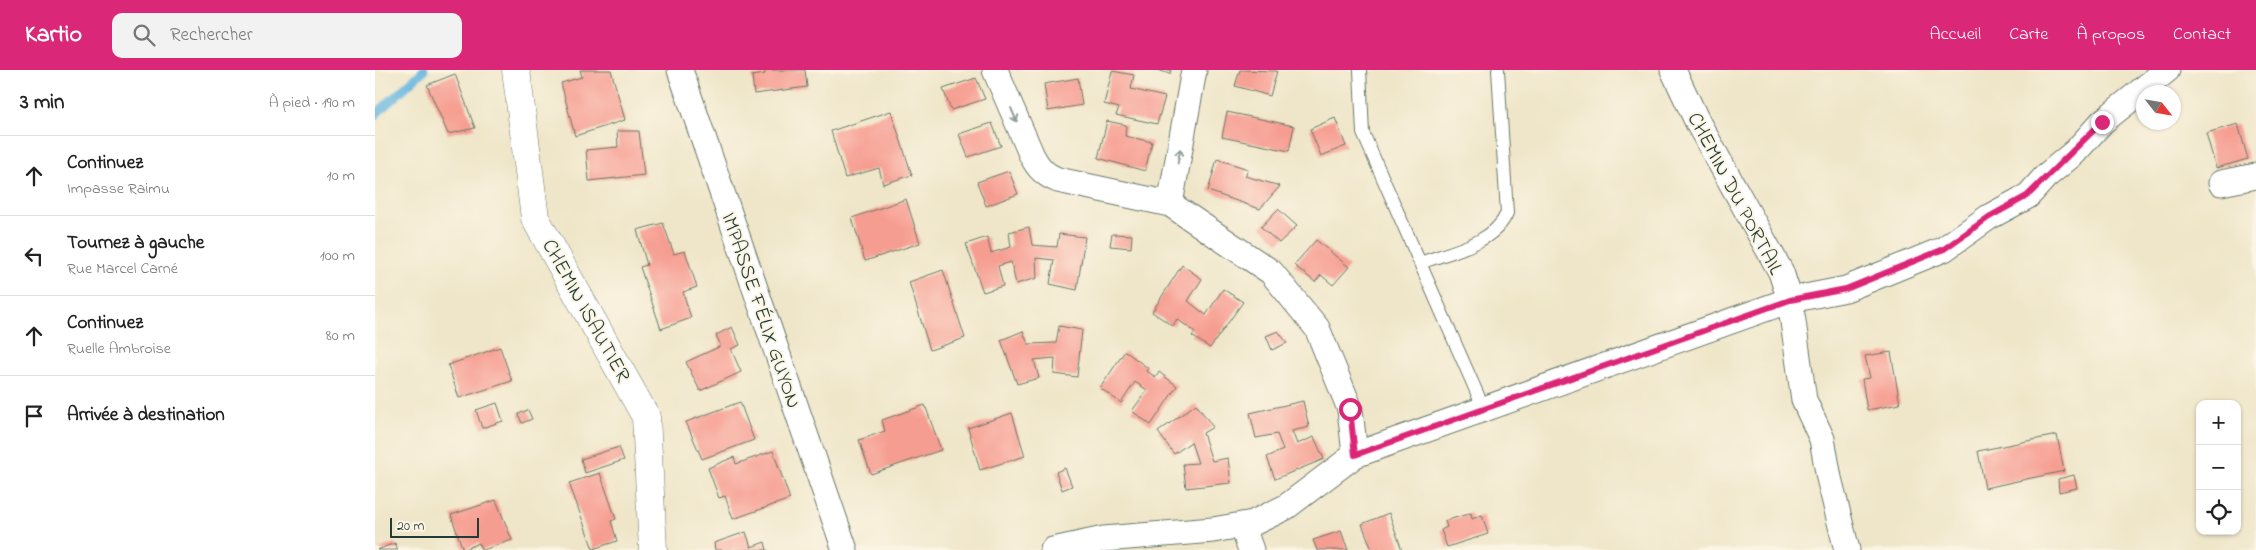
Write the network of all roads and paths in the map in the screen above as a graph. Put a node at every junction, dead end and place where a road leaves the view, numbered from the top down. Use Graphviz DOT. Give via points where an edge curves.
graph roads {
  1 [pos="516,70"];
  2 [pos="680,70"];
  3 [pos="995,70"];
  4 [pos="1194,70"];
  5 [pos="1360,70"];
  6 [pos="1498,70"];
  7 [pos="1673,70"];
  8 [pos="2167,70"];
  9 [pos="2256,176"];
  10 [pos="2221,183"];
  11 [pos="1170,204"];
  12 [pos="1420,263"];
  13 [pos="1790,300"];
  14 [pos="1485,409"];
  15 [pos="1355,455"];
  16 [pos="1242,525"];
  17 [pos="653,550"];
  18 [pos="845,550"];
  19 [pos="1053,550"];
  20 [pos="1251,550"];
  21 [pos="1847,550"];
  1 -- 17 [label="main road, CHEMIN ISAUTIER" via="535,218 646,417"];
  2 -- 18 [label="street, IMPASSE FÉLIX GUYON"];
  3 -- 11 [label="street, one-way" via="1038,167 1047,176"];
  11 -- 4 [label="street, one-way"];
  5 -- 12 [label="lane" via="1363,133"];
  6 -- 12 [label="lane" via="1507,214 1502,224 1482,240"];
  7 -- 13 [label="street, CHEMIN DU PORTAIL" via="1698,123 1781,272"];
  8 -- 13 [label="street" via="2102,122 2027,196 1989,217 1944,249 1846,289"];
  9 -- 10 [label="street"];
  11 -- 15 [label="street" via="1271,272 1317,328 1350,409"];
  12 -- 14 [label="lane"];
  13 -- 14 [label="street"];
  13 -- 21 [label="street, CHEMIN DU PORTAIL" via="1804,400 1822,439"];
  14 -- 15 [label="street"];
  15 -- 16 [label="street" via="1286,506 1253,523"];
  16 -- 19 [label="street" via="1104,539"];
  16 -- 20 [label="street"];
}
